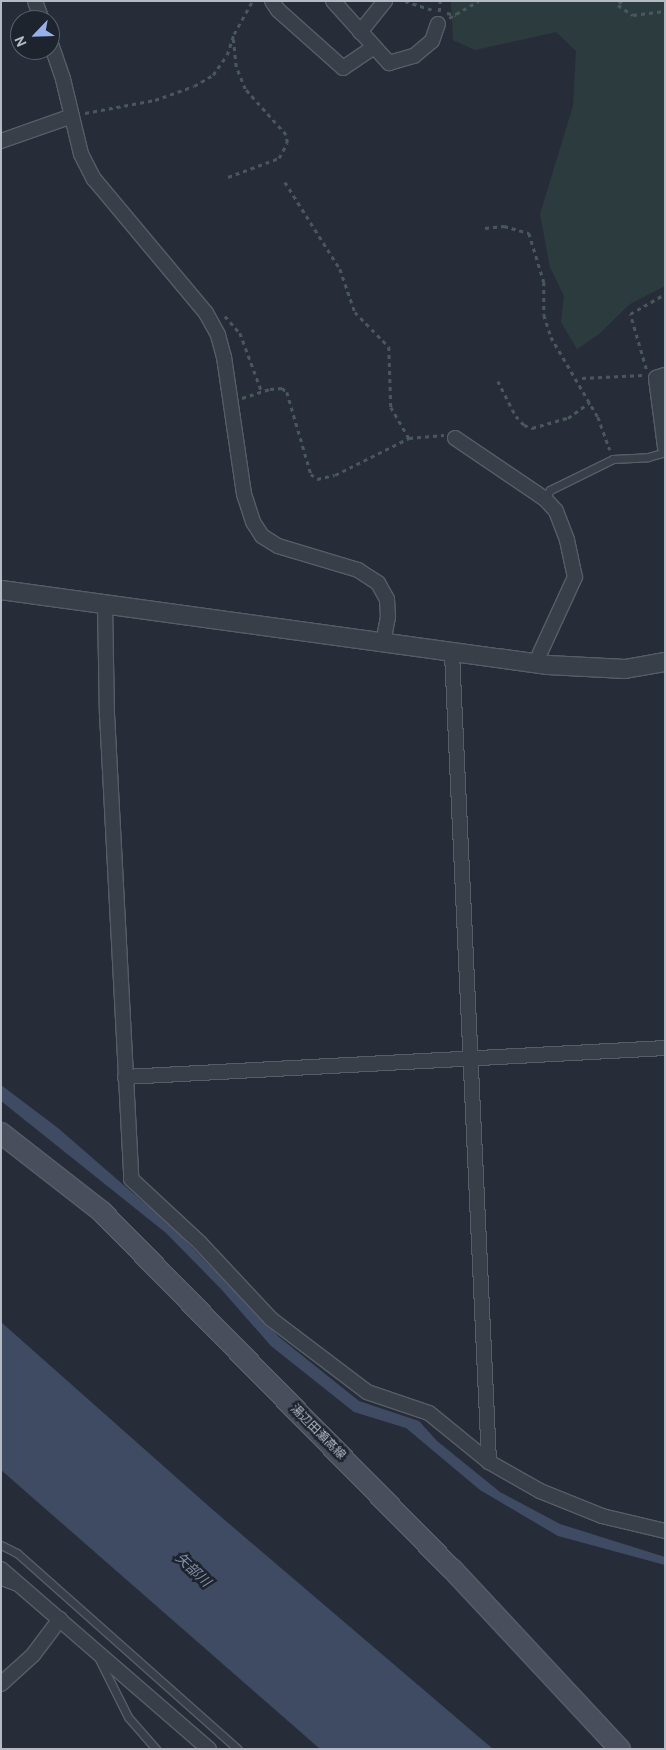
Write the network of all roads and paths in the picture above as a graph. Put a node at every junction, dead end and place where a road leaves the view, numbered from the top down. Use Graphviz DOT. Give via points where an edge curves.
graph roads {
  1 [pos="252,1"];
  2 [pos="272,1"];
  3 [pos="333,1"];
  4 [pos="385,1"];
  5 [pos="405,1"];
  6 [pos="478,1"];
  7 [pos="622,1"];
  8 [pos="665,12"];
  9 [pos="456,14"];
  10 [pos="438,24"];
  11 [pos="360,32"];
  12 [pos="233,38"];
  13 [pos="374,47"];
  14 [pos="56,60"];
  15 [pos="72,116"];
  16 [pos="1,141"];
  17 [pos="228,177"];
  18 [pos="285,182"];
  19 [pos="485,228"];
  20 [pos="665,294"];
  21 [pos="206,313"];
  22 [pos="656,376"];
  23 [pos="582,378"];
  24 [pos="498,381"];
  25 [pos="262,392"];
  26 [pos="229,402"];
  27 [pos="590,402"];
  28 [pos="409,438"];
  29 [pos="455,438"];
  30 [pos="665,447"];
  31 [pos="665,452"];
  32 [pos="613,459"];
  33 [pos="545,499"];
  34 [pos="1,590"];
  35 [pos="105,604"];
  36 [pos="382,642"];
  37 [pos="452,653"];
  38 [pos="540,653"];
  39 [pos="665,662"];
  40 [pos="665,1048"];
  41 [pos="471,1058"];
  42 [pos="125,1077"];
  43 [pos="1,1133"];
  44 [pos="488,1462"];
  45 [pos="665,1531"];
  46 [pos="1,1545"];
  47 [pos="1,1569"];
  48 [pos="1,1581"];
  49 [pos="24,1588"];
  50 [pos="60,1619"];
  51 [pos="94,1649"];
  52 [pos="1,1684"];
  53 [pos="156,1749"];
  54 [pos="209,1749"];
  55 [pos="238,1749"];
  56 [pos="620,1749"];
  1 -- 12 [label="path"];
  2 -- 13 [label="street" via="343,68"];
  3 -- 11 [label="street"];
  4 -- 11 [label="street"];
  5 -- 9 [label="path" via="422,9"];
  6 -- 9 [label="path"];
  7 -- 8 [label="path" via="618,5 633,15"];
  9 -- 10 [label="path"];
  10 -- 13 [label="street" via="432,42 414,56 394,64"];
  11 -- 13 [label="street"];
  12 -- 15 [label="path" via="227,55 213,75 194,86 155,100"];
  12 -- 17 [label="path" via="236,67 245,89 286,135 287,143 279,158"];
  14 -- 15 [label="street"];
  15 -- 16 [label="street"];
  15 -- 21 [label="street" via="81,154 94,179"];
  18 -- 28 [label="path" via="340,269 355,312 389,348 391,407"];
  19 -- 27 [label="path" via="504,226 529,233 544,282 544,315 551,337"];
  20 -- 22 [label="path" via="630,314"];
  21 -- 25 [label="path" via="222,315 233,322"];
  21 -- 26 [label="street" via="224,357"];
  22 -- 23 [label="path"];
  22 -- 30 [label="street"];
  24 -- 27 [label="path" via="516,416 532,428 568,418"];
  25 -- 26 [label="path"];
  25 -- 28 [label="path" via="282,388 287,392 311,474 317,479 335,475"];
  26 -- 36 [label="street" via="244,494 253,522 262,536 278,546 358,570 378,583 387,599 388,617"];
  27 -- 32 [label="path"];
  28 -- 29 [label="path" via="440,434"];
  29 -- 33 [label="street"];
  31 -- 32 [label="lane" via="648,457"];
  32 -- 33 [label="lane" via="550,490"];
  33 -- 38 [label="street" via="556,511 568,540 575,577"];
  34 -- 35 [label="street"];
  35 -- 36 [label="street"];
  35 -- 42 [label="street" via="107,714"];
  36 -- 37 [label="street"];
  37 -- 39 [label="street" via="548,666 625,669"];
  37 -- 41 [label="street"];
  40 -- 41 [label="street"];
  41 -- 42 [label="street"];
  41 -- 44 [label="street"];
  42 -- 44 [label="street" via="131,1179 200,1243 271,1319 367,1392 429,1413"];
  43 -- 56 [label="main road, 湯辺田瀬高線" via="102,1212 452,1569"];
  44 -- 45 [label="street" via="540,1491 602,1516"];
  46 -- 55 [label="lane" via="16,1553"];
  47 -- 49 [label="street"];
  48 -- 49 [label="lane"];
  49 -- 50 [label="street"];
  50 -- 51 [label="street"];
  50 -- 52 [label="street" via="33,1656"];
  51 -- 53 [label="lane" via="128,1717"];
  51 -- 54 [label="street"];
}
